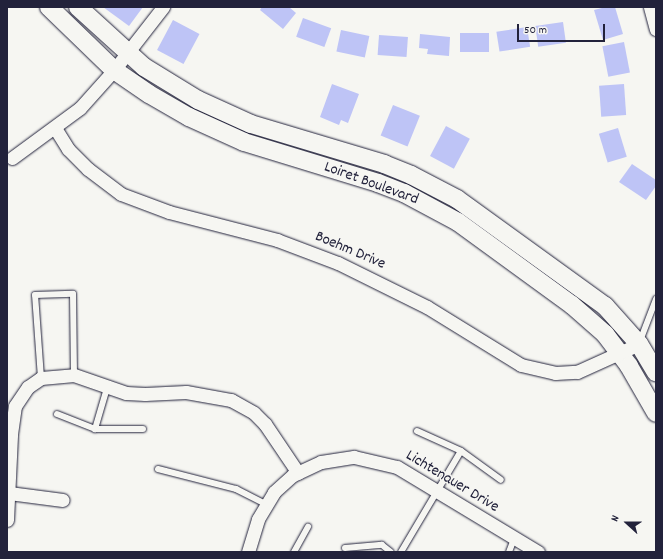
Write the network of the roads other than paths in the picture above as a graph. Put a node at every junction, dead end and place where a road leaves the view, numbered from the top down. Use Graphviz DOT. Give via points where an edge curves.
graph roads {
  1 [pos="49,7"];
  2 [pos="78,7"];
  3 [pos="162,7"];
  4 [pos="650,7"];
  5 [pos="656,29"];
  6 [pos="127,53"];
  7 [pos="114,70"];
  8 [pos="55,128"];
  9 [pos="356,154"];
  10 [pos="12,158"];
  11 [pos="350,173"];
  12 [pos="656,299"];
  13 [pos="639,344"];
  14 [pos="620,352"];
  15 [pos="656,372"];
  16 [pos="74,375"];
  17 [pos="41,378"];
  18 [pos="107,388"];
  19 [pos="656,413"];
  20 [pos="57,414"];
  21 [pos="95,429"];
  22 [pos="143,429"];
  23 [pos="417,431"];
  24 [pos="461,451"];
  25 [pos="158,469"];
  26 [pos="298,473"];
  27 [pos="500,480"];
  28 [pos="438,491"];
  29 [pos="9,493"];
  30 [pos="63,500"];
  31 [pos="266,504"];
  32 [pos="7,520"];
  33 [pos="308,527"];
  34 [pos="514,539"];
  35 [pos="345,548"];
  36 [pos="248,552"];
  37 [pos="294,552"];
  38 [pos="391,552"];
  39 [pos="402,552"];
  40 [pos="509,552"];
  41 [pos="538,552"];
  1 -- 7 [label="street, Loiret Boulevard"];
  2 -- 6 [label="street, Loiret Boulevard"];
  3 -- 6 [label="street"];
  4 -- 5 [label="street"];
  6 -- 7 [label="street"];
  6 -- 9 [label="street, Loiret Boulevard" via="178,89 222,111 270,130"];
  7 -- 8 [label="street" via="80,108"];
  7 -- 11 [label="street, Loiret Boulevard" via="149,94 213,129 264,149"];
  8 -- 10 [label="street"];
  8 -- 14 [label="street, Boehm Drive" via="68,149 88,169 121,194 169,212 277,240 338,263 427,307 521,365 555,373 577,372"];
  9 -- 11 [label="street"];
  9 -- 13 [label="street, Loiret Boulevard" via="411,175 484,217 605,306"];
  11 -- 14 [label="street, Loiret Boulevard" via="404,193 458,222 587,317"];
  12 -- 13 [label="lane"];
  13 -- 14 [label="street, Boehm Drive"];
  13 -- 15 [label="street, Loiret Boulevard"];
  14 -- 19 [label="street, Loiret Boulevard"];
  16 -- 17 [label="street"];
  16 -- 17 [label="lane" via="73,294 35,295"];
  16 -- 18 [label="street"];
  17 -- 29 [label="street" via="28,387 15,406 11,434"];
  18 -- 21 [label="lane"];
  18 -- 26 [label="street" via="145,394 200,393 231,400 254,413 265,424"];
  20 -- 21 [label="lane"];
  21 -- 22 [label="lane"];
  23 -- 24 [label="lane"];
  24 -- 27 [label="lane"];
  24 -- 28 [label="lane"];
  25 -- 31 [label="lane" via="236,489"];
  26 -- 28 [label="street, Lichtenauer Drive" via="321,462 354,457 396,467"];
  26 -- 31 [label="street, Lichtenauer Drive" via="274,492"];
  28 -- 34 [label="street, Lichtenauer Drive"];
  28 -- 39 [label="lane"];
  29 -- 30 [label="street"];
  29 -- 32 [label="street"];
  31 -- 36 [label="street, Lichtenauer Drive" via="253,532"];
  33 -- 37 [label="lane"];
  34 -- 40 [label="lane"];
  34 -- 41 [label="street, Lichtenauer Drive"];
  35 -- 38 [label="lane" via="382,545"];
}
